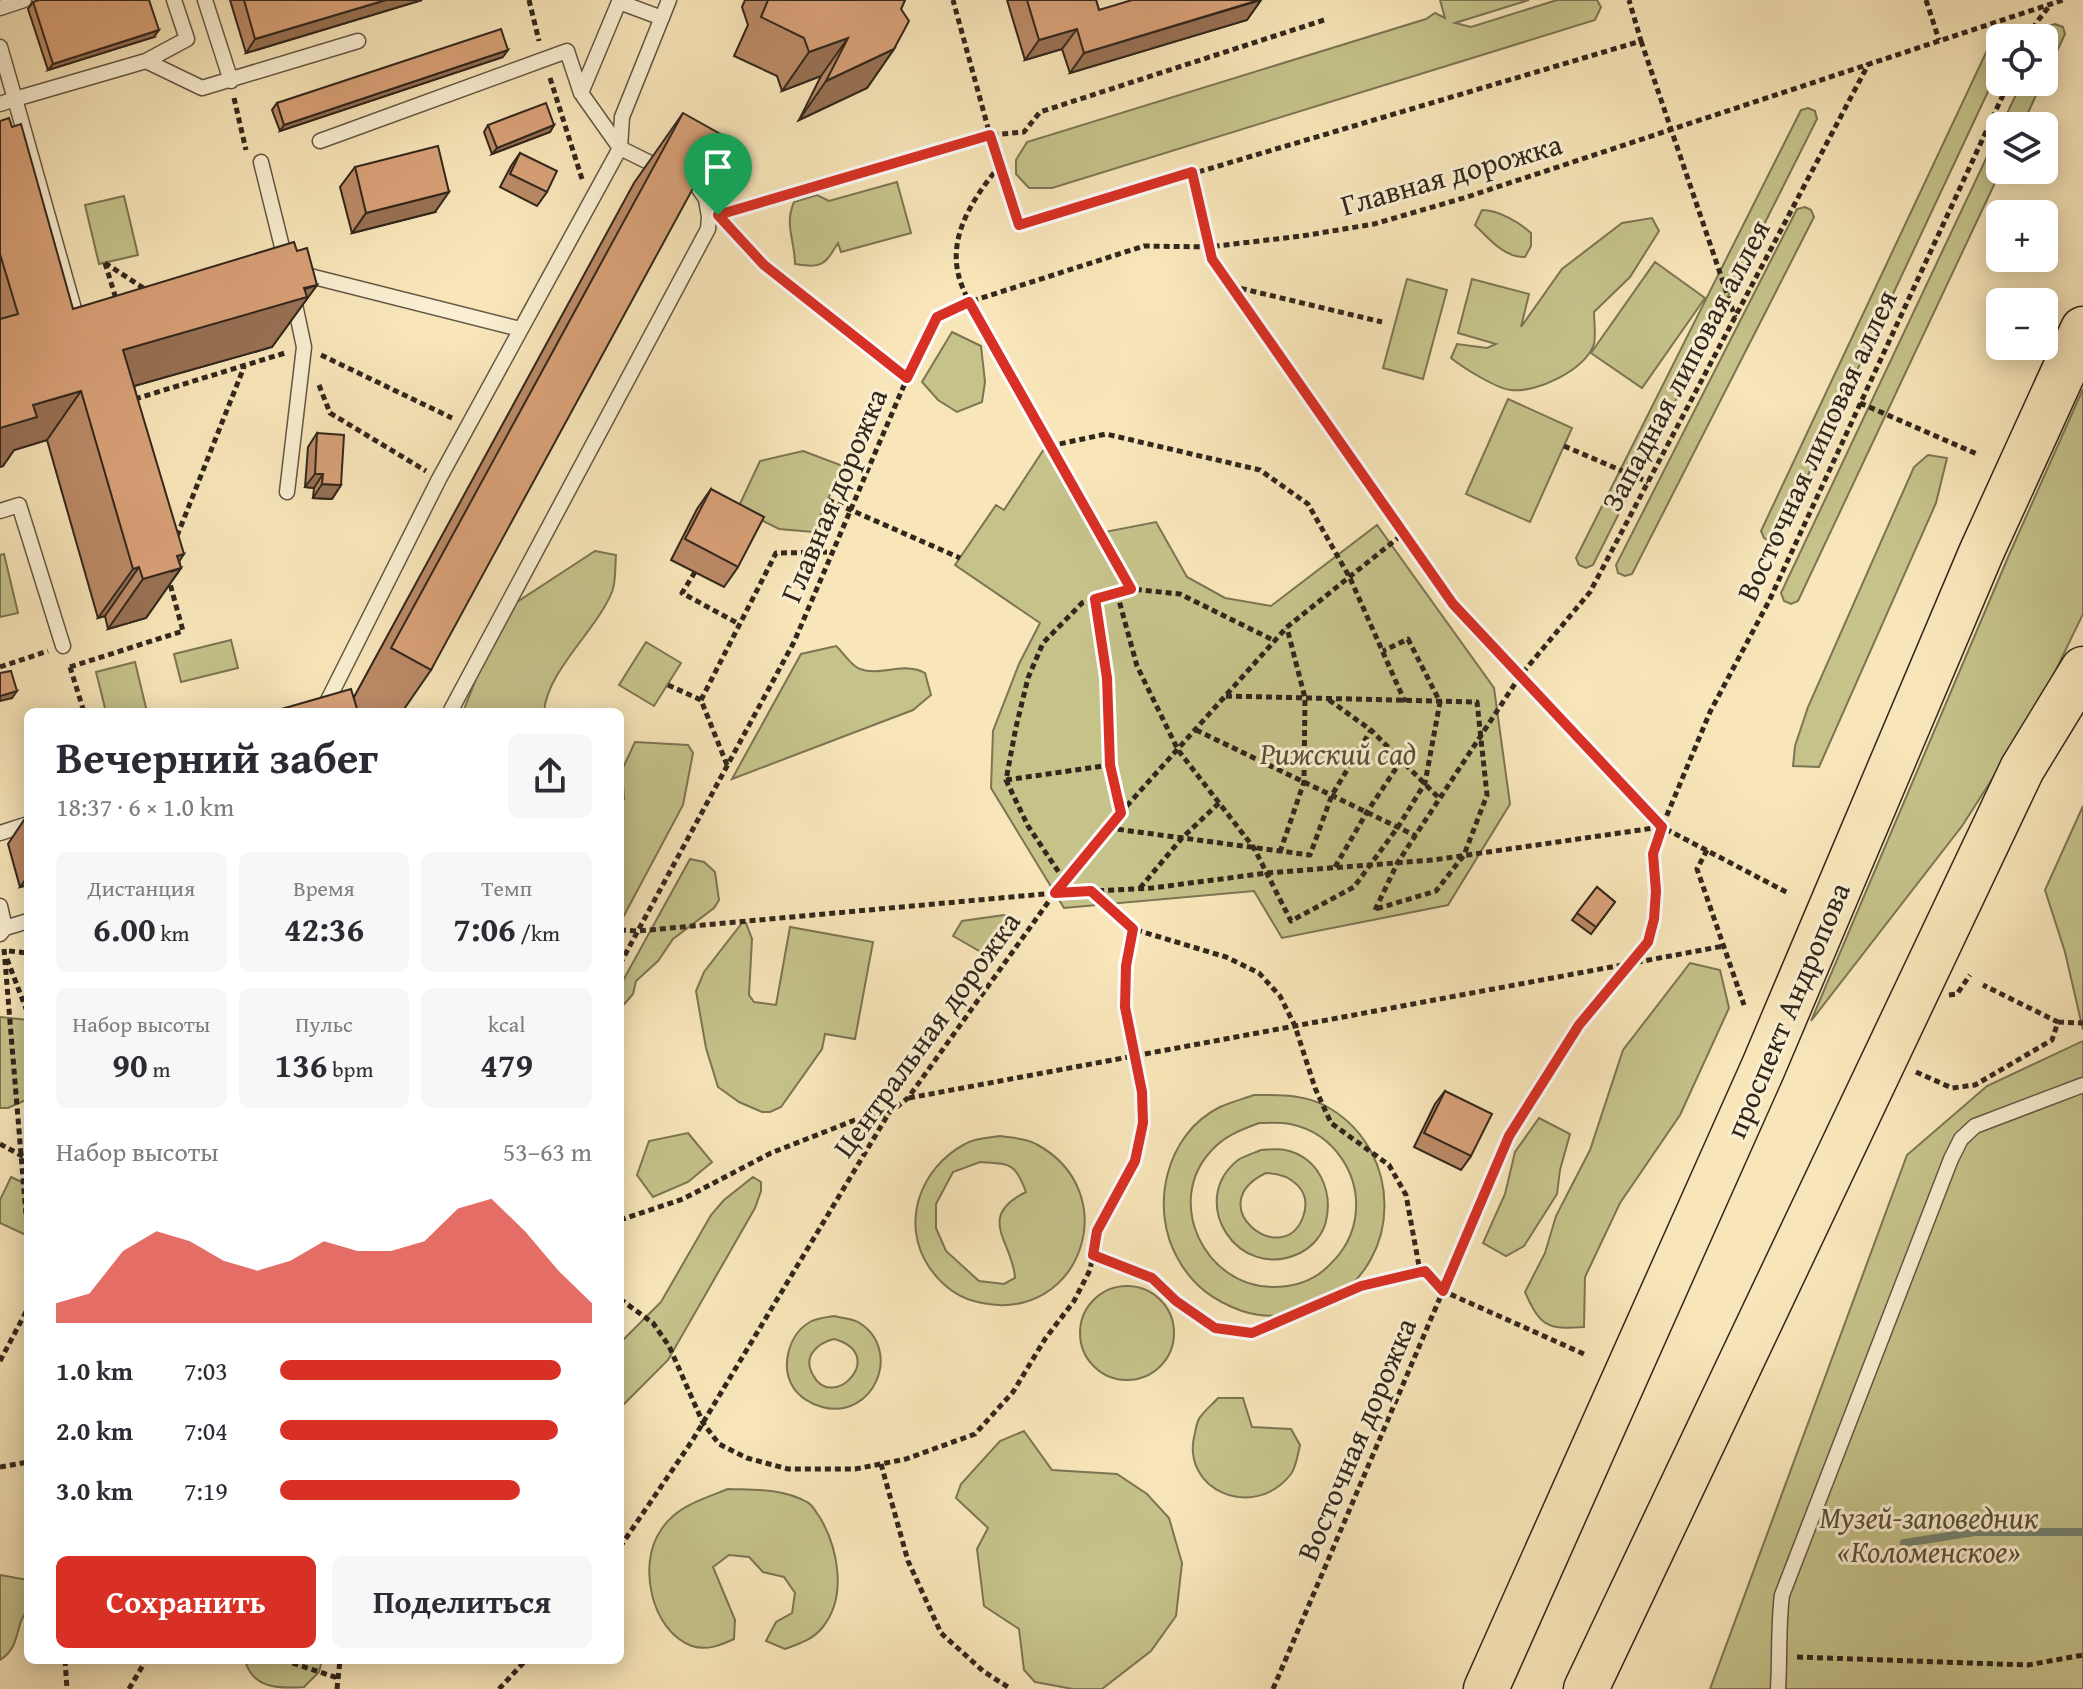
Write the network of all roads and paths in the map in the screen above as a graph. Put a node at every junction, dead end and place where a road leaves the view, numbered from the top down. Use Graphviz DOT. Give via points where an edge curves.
graph roads {
  1 [pos="24,0"];
  2 [pos="174,0"];
  3 [pos="205,0"];
  4 [pos="529,0"];
  5 [pos="669,0"];
  6 [pos="953,0"];
  7 [pos="1629,0"];
  8 [pos="1926,0"];
  9 [pos="2063,0"];
  10 [pos="2052,2"];
  11 [pos="0,8"];
  12 [pos="662,18"];
  13 [pos="1324,20"];
  14 [pos="2036,24"];
  15 [pos="1939,40"];
  16 [pos="358,41"];
  17 [pos="1641,41"];
  18 [pos="0,47"];
  19 [pos="544,60"];
  20 [pos="146,61"];
  21 [pos="1869,63"];
  22 [pos="231,81"];
  23 [pos="581,93"];
  24 [pos="2003,96"];
  25 [pos="7,102"];
  26 [pos="1670,130"];
  27 [pos="990,135"];
  28 [pos="320,141"];
  29 [pos="620,148"];
  30 [pos="261,162"];
  31 [pos="1000,165"];
  32 [pos="1192,172"];
  33 [pos="590,206"];
  34 [pos="1208,247"];
  35 [pos="272,267"];
  36 [pos="288,271"];
  37 [pos="1230,286"];
  38 [pos="150,292"];
  39 [pos="969,302"];
  40 [pos="120,311"];
  41 [pos="1735,317"];
  42 [pos="1382,322"];
  43 [pos="520,329"];
  44 [pos="2083,329"];
  45 [pos="304,347"];
  46 [pos="245,366"];
  47 [pos="907,378"];
  48 [pos="130,401"];
  49 [pos="1860,403"];
  50 [pos="469,426"];
  51 [pos="1050,446"];
  52 [pos="1564,446"];
  53 [pos="1977,454"];
  54 [pos="439,479"];
  55 [pos="1648,482"];
  56 [pos="287,492"];
  57 [pos="828,500"];
  58 [pos="851,510"];
  59 [pos="0,511"];
  60 [pos="1403,534"];
  61 [pos="176,536"];
  62 [pos="833,552"];
  63 [pos="960,558"];
  64 [pos="695,572"];
  65 [pos="169,578"];
  66 [pos="1350,578"];
  67 [pos="1131,589"];
  68 [pos="1117,593"];
  69 [pos="1095,599"];
  70 [pos="739,624"];
  71 [pos="1287,627"];
  72 [pos="1275,641"];
  73 [pos="63,646"];
  74 [pos="1383,651"];
  75 [pos="0,667"];
  76 [pos="70,667"];
  77 [pos="2083,669"];
  78 [pos="1520,676"];
  79 [pos="668,685"];
  80 [pos="1225,696"];
  81 [pos="1305,698"];
  82 [pos="1328,699"];
  83 [pos="701,700"];
  84 [pos="1405,702"];
  85 [pos="1440,702"];
  86 [pos="83,708"];
  87 [pos="324,708"];
  88 [pos="452,708"];
  89 [pos="1196,730"];
  90 [pos="1371,730"];
  91 [pos="1482,735"];
  92 [pos="1178,750"];
  93 [pos="1401,761"];
  94 [pos="1110,765"];
  95 [pos="727,766"];
  96 [pos="1006,780"];
  97 [pos="1304,782"];
  98 [pos="1425,783"];
  99 [pos="1332,795"];
  100 [pos="1440,799"];
  101 [pos="1219,803"];
  102 [pos="1367,812"];
  103 [pos="1121,813"];
  104 [pos="24,825"];
  105 [pos="1398,827"];
  106 [pos="1662,827"];
  107 [pos="1107,828"];
  108 [pos="0,833"];
  109 [pos="1416,836"];
  110 [pos="1182,838"];
  111 [pos="1254,848"];
  112 [pos="1707,850"];
  113 [pos="1280,852"];
  114 [pos="1310,855"];
  115 [pos="1464,855"];
  116 [pos="1398,862"];
  117 [pos="1372,865"];
  118 [pos="1335,868"];
  119 [pos="1306,870"];
  120 [pos="1267,873"];
  121 [pos="1064,880"];
  122 [pos="1139,888"];
  123 [pos="1091,891"];
  124 [pos="1055,893"];
  125 [pos="1788,893"];
  126 [pos="0,906"];
  127 [pos="24,923"];
  128 [pos="1133,929"];
  129 [pos="624,930"];
  130 [pos="2,931"];
  131 [pos="638,931"];
  132 [pos="1724,946"];
  133 [pos="4,951"];
  134 [pos="24,953"];
  135 [pos="624,957"];
  136 [pos="1632,963"];
  137 [pos="1970,975"];
  138 [pos="1983,985"];
  139 [pos="1957,994"];
  140 [pos="24,1004"];
  141 [pos="1744,1005"];
  142 [pos="2058,1022"];
  143 [pos="2083,1023"];
  144 [pos="1295,1026"];
  145 [pos="1134,1056"];
  146 [pos="1912,1071"];
  147 [pos="2083,1085"];
  148 [pos="908,1098"];
  149 [pos="889,1113"];
  150 [pos="0,1144"];
  151 [pos="21,1155"];
  152 [pos="24,1157"];
  153 [pos="24,1191"];
  154 [pos="624,1219"];
  155 [pos="1093,1255"];
  156 [pos="1425,1271"];
  157 [pos="1443,1291"];
  158 [pos="624,1302"];
  159 [pos="24,1316"];
  160 [pos="1584,1354"];
  161 [pos="0,1361"];
  162 [pos="703,1423"];
  163 [pos="24,1463"];
  164 [pos="881,1464"];
  165 [pos="0,1467"];
  166 [pos="624,1541"];
  167 [pos="2083,1655"];
  168 [pos="1780,1657"];
  169 [pos="65,1664"];
  170 [pos="144,1664"];
  171 [pos="295,1664"];
  172 [pos="340,1664"];
  173 [pos="522,1664"];
  174 [pos="338,1678"];
  175 [pos="67,1689"];
  176 [pos="129,1689"];
  177 [pos="337,1689"];
  178 [pos="499,1689"];
  179 [pos="1011,1689"];
  180 [pos="1273,1689"];
  181 [pos="1486,1689"];
  182 [pos="1586,1689"];
  183 [pos="1778,1689"];
  1 -- 11 [label="lane"];
  2 -- 20 [label="lane" via="187,39"];
  3 -- 22 [label="lane"];
  4 -- 19 [label="path"];
  5 -- 12 [label="lane"];
  6 -- 27 [label="path"];
  7 -- 17 [label="path"];
  8 -- 15 [label="path"];
  9 -- 10 [label="path, Главная дорожка"];
  10 -- 14 [label="path"];
  10 -- 15 [label="path, Главная дорожка"];
  12 -- 23 [label="lane" via="619,2"];
  12 -- 29 [label="lane" via="622,117"];
  13 -- 27 [label="path" via="1040,112 1024,132"];
  15 -- 21 [label="path, Главная дорожка"];
  16 -- 22 [label="lane"];
  17 -- 26 [label="path"];
  17 -- 32 [label="path"];
  18 -- 25 [label="lane"];
  19 -- 23 [label="lane" via="567,51"];
  19 -- 28 [label="lane"];
  19 -- 33 [label="path"];
  20 -- 22 [label="lane" via="202,88"];
  20 -- 25 [label="lane"];
  21 -- 26 [label="path, Главная дорожка"];
  21 -- 41 [label="path, Западная липовая аллея"];
  23 -- 29 [label="lane"];
  24 -- 49 [label="path, Восточная липовая аллея"];
  25 -- 40 [label="lane" via="75,327"];
  26 -- 34 [label="path, Главная дорожка" via="1374,224"];
  26 -- 41 [label="path"];
  27 -- 31 [label="path"];
  27 -- 47 [label="path" via="718,215 764,265"];
  29 -- 33 [label="lane"];
  29 -- 88 [label="lane" via="697,186 706,199 708,229"];
  30 -- 36 [label="lane"];
  31 -- 32 [label="path" via="1019,225"];
  31 -- 39 [label="path" via="971,202 958,242 957,272"];
  32 -- 34 [label="path"];
  33 -- 43 [label="lane"];
  34 -- 37 [label="path"];
  34 -- 39 [label="path, Главная дорожка" via="1144,246"];
  35 -- 36 [label="lane"];
  36 -- 43 [label="lane"];
  36 -- 45 [label="lane"];
  37 -- 42 [label="path"];
  37 -- 60 [label="path"];
  38 -- 40 [label="path" via="105,263"];
  39 -- 47 [label="path, Главная дорожка" via="937,317"];
  39 -- 51 [label="path"];
  41 -- 55 [label="path, Западная липовая аллея"];
  43 -- 50 [label="lane"];
  44 -- 181 [label="main road, проспект Андропова" via="1981,553 1763,1068"];
  45 -- 46 [label="path"];
  45 -- 50 [label="path"];
  45 -- 54 [label="path" via="330,413"];
  45 -- 56 [label="lane"];
  46 -- 48 [label="path"];
  46 -- 61 [label="path"];
  47 -- 58 [label="path, Главная дорожка"];
  49 -- 53 [label="path"];
  49 -- 106 [label="path, Восточная липовая аллея" via="1769,601 1710,712"];
  50 -- 54 [label="lane"];
  51 -- 66 [label="path" via="1106,434 1260,470 1308,504"];
  51 -- 67 [label="path"];
  52 -- 55 [label="path"];
  54 -- 87 [label="lane"];
  55 -- 78 [label="path, Западная липовая аллея" via="1590,592"];
  57 -- 58 [label="path"];
  58 -- 62 [label="path, Главная дорожка"];
  58 -- 63 [label="path"];
  59 -- 73 [label="lane" via="19,505"];
  60 -- 66 [label="path, Центральная дорожка"];
  60 -- 78 [label="path" via="1453,604"];
  62 -- 70 [label="path" via="776,553"];
  62 -- 95 [label="path, Главная дорожка" via="794,642"];
  64 -- 70 [label="path" via="682,593"];
  65 -- 76 [label="path" via="183,631"];
  66 -- 71 [label="path, Центральная дорожка"];
  66 -- 74 [label="path"];
  67 -- 68 [label="path"];
  67 -- 72 [label="path" via="1180,594"];
  68 -- 69 [label="path"];
  68 -- 92 [label="path" via="1137,666"];
  69 -- 94 [label="path" via="1107,678"];
  69 -- 96 [label="path" via="1082,603 1043,643 1028,678"];
  70 -- 83 [label="path"];
  71 -- 72 [label="path, Центральная дорожка"];
  71 -- 81 [label="path"];
  72 -- 80 [label="path, Центральная дорожка"];
  73 -- 75 [label="path"];
  73 -- 76 [label="path"];
  74 -- 84 [label="path"];
  74 -- 85 [label="path" via="1408,639"];
  76 -- 86 [label="path"];
  77 -- 182 [label="main road" via="2022,769"];
  78 -- 91 [label="path, Западная липовая аллея"];
  78 -- 106 [label="path"];
  79 -- 83 [label="path"];
  80 -- 81 [label="path"];
  80 -- 89 [label="path, Центральная дорожка"];
  81 -- 82 [label="path"];
  81 -- 97 [label="path"];
  82 -- 84 [label="path"];
  82 -- 90 [label="path"];
  83 -- 95 [label="path"];
  84 -- 85 [label="path"];
  85 -- 91 [label="path" via="1477,702"];
  85 -- 98 [label="path"];
  89 -- 92 [label="path, Центральная дорожка"];
  89 -- 97 [label="path"];
  90 -- 93 [label="path"];
  90 -- 99 [label="path"];
  91 -- 100 [label="path, Западная липовая аллея"];
  91 -- 115 [label="path" via="1487,795"];
  92 -- 101 [label="path"];
  92 -- 103 [label="path, Центральная дорожка"];
  93 -- 98 [label="path"];
  93 -- 102 [label="path"];
  94 -- 96 [label="path"];
  94 -- 103 [label="path"];
  95 -- 131 [label="path, Главная дорожка"];
  96 -- 121 [label="path" via="1028,826"];
  97 -- 99 [label="path"];
  97 -- 113 [label="path"];
  98 -- 100 [label="path"];
  98 -- 105 [label="path"];
  99 -- 102 [label="path"];
  99 -- 114 [label="path"];
  100 -- 109 [label="path, Западная липовая аллея"];
  101 -- 110 [label="path"];
  101 -- 111 [label="path"];
  102 -- 105 [label="path"];
  102 -- 118 [label="path"];
  103 -- 107 [label="path, Центральная дорожка"];
  104 -- 108 [label="lane"];
  105 -- 109 [label="path"];
  105 -- 117 [label="path"];
  106 -- 112 [label="path"];
  106 -- 115 [label="path"];
  106 -- 136 [label="path, Восточная дорожка" via="1653,854 1654,919 1648,942"];
  107 -- 110 [label="path"];
  107 -- 121 [label="path, Центральная дорожка"];
  109 -- 116 [label="path, Западная липовая аллея"];
  110 -- 111 [label="path"];
  110 -- 122 [label="path"];
  111 -- 113 [label="path"];
  111 -- 120 [label="path"];
  112 -- 125 [label="path"];
  112 -- 132 [label="path" via="1697,869"];
  113 -- 114 [label="path"];
  114 -- 119 [label="path"];
  115 -- 116 [label="path"];
  115 -- 116 [label="path, Западная липовая аллея" via="1436,891 1375,910"];
  116 -- 117 [label="path"];
  117 -- 118 [label="path"];
  117 -- 120 [label="path" via="1354,887 1291,921"];
  118 -- 119 [label="path"];
  119 -- 120 [label="path"];
  120 -- 122 [label="path"];
  121 -- 124 [label="path, Центральная дорожка"];
  122 -- 123 [label="path"];
  123 -- 124 [label="path"];
  123 -- 128 [label="path"];
  124 -- 131 [label="path"];
  124 -- 148 [label="path, Центральная дорожка"];
  126 -- 130 [label="lane"];
  127 -- 130 [label="lane"];
  128 -- 144 [label="path" via="1226,957 1259,973 1280,996"];
  128 -- 145 [label="path" via="1125,1007"];
  129 -- 131 [label="path"];
  130 -- 133 [label="path"];
  131 -- 135 [label="path, Главная дорожка"];
  132 -- 136 [label="path"];
  132 -- 141 [label="path"];
  133 -- 134 [label="path"];
  133 -- 140 [label="path"];
  133 -- 151 [label="path"];
  136 -- 144 [label="path"];
  136 -- 157 [label="path, Восточная дорожка" via="1579,1025 1509,1136"];
  137 -- 139 [label="path"];
  138 -- 142 [label="path"];
  142 -- 143 [label="path"];
  142 -- 146 [label="path" via="2052,1040 1975,1085 1952,1088"];
  144 -- 145 [label="path"];
  144 -- 156 [label="path" via="1331,1123 1389,1165 1406,1195 1419,1266"];
  145 -- 148 [label="path"];
  145 -- 155 [label="path" via="1143,1123 1135,1161 1097,1231"];
  147 -- 168 [label="lane" via="1975,1126 1961,1139 1782,1595"];
  148 -- 149 [label="path, Центральная дорожка"];
  149 -- 154 [label="path" via="855,1120 771,1153 683,1199"];
  149 -- 162 [label="path, Центральная дорожка"];
  150 -- 151 [label="path"];
  151 -- 152 [label="path"];
  151 -- 153 [label="path"];
  155 -- 156 [label="path" via="1152,1278 1215,1328 1252,1333 1361,1286"];
  155 -- 164 [label="path" via="1074,1301 1013,1392 975,1434"];
  156 -- 157 [label="path"];
  157 -- 160 [label="path"];
  157 -- 180 [label="path, Восточная дорожка"];
  158 -- 162 [label="path" via="653,1323 669,1346"];
  159 -- 161 [label="path"];
  162 -- 164 [label="path" via="719,1444 788,1469"];
  162 -- 166 [label="path, Центральная дорожка"];
  163 -- 165 [label="path"];
  164 -- 179 [label="path" via="908,1561 941,1633"];
  167 -- 168 [label="path" via="2028,1665"];
  168 -- 183 [label="lane"];
  169 -- 175 [label="path"];
  170 -- 176 [label="path"];
  171 -- 174 [label="path"];
  172 -- 174 [label="path"];
  173 -- 178 [label="path"];
  174 -- 177 [label="path"];
}
